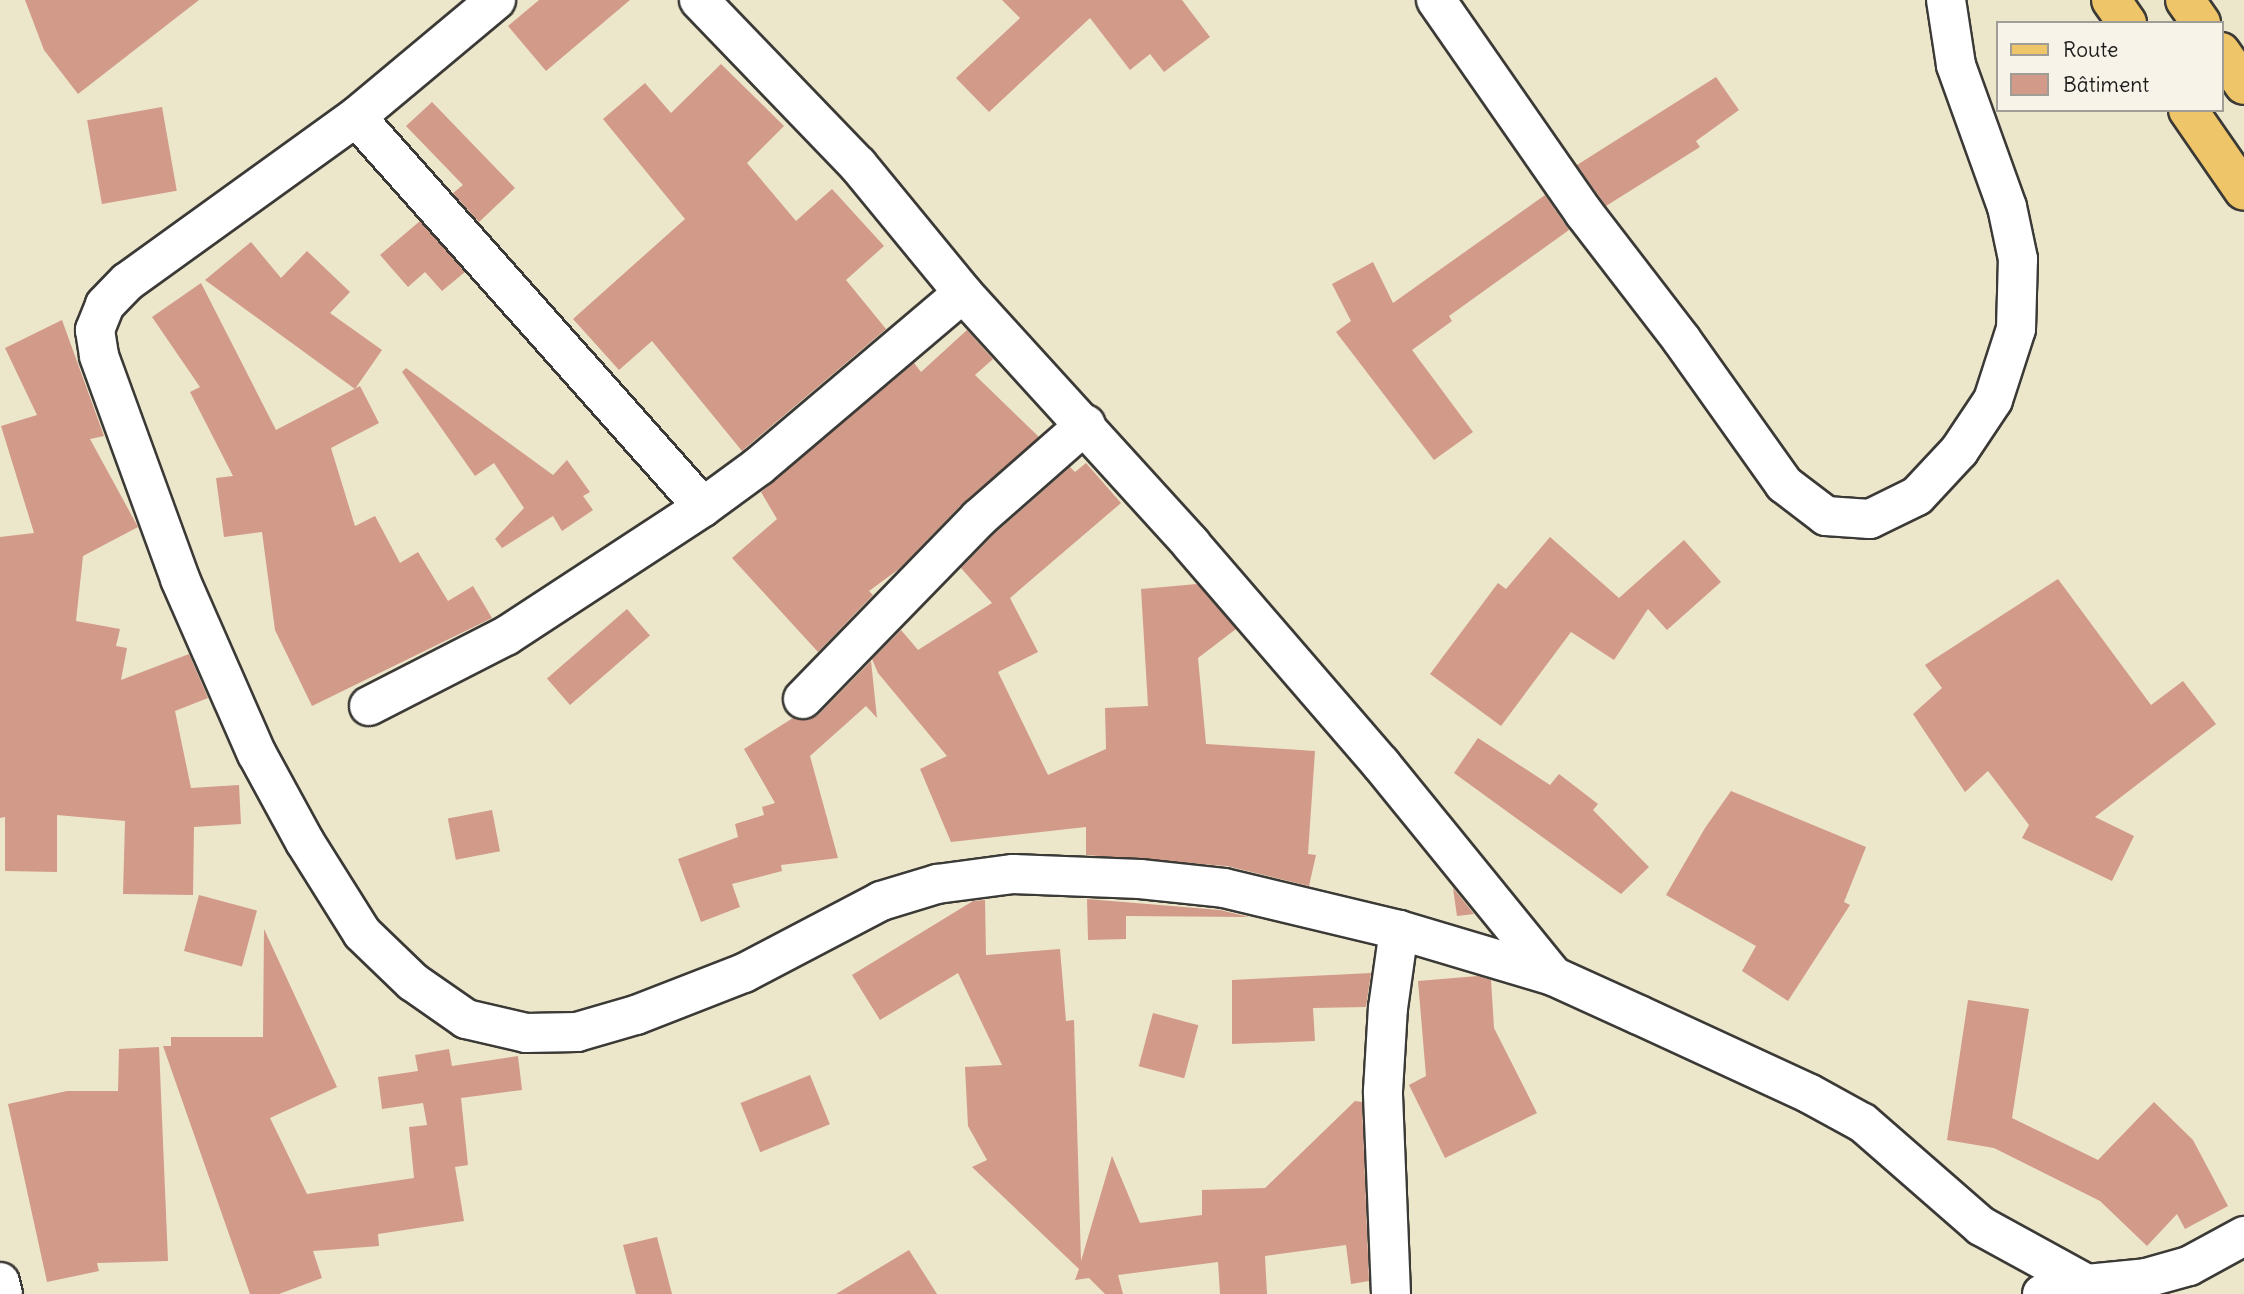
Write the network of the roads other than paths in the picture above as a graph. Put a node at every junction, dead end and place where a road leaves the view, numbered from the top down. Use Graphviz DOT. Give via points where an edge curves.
graph roads {
  1 [pos="496,0"];
  2 [pos="699,0"];
  3 [pos="1436,0"];
  4 [pos="1945,0"];
  5 [pos="2111,0"];
  6 [pos="2185,0"];
  7 [pos="2126,21"];
  8 [pos="2200,21"];
  9 [pos="2223,55"];
  10 [pos="2244,85"];
  11 [pos="2189,112"];
  12 [pos="356,117"];
  13 [pos="2244,191"];
  14 [pos="963,293"];
  15 [pos="1086,424"];
  16 [pos="703,507"];
  17 [pos="803,699"];
  18 [pos="369,706"];
  19 [pos="1399,930"];
  20 [pos="1553,976"];
  21 [pos="2244,1236"];
  22 [pos="0,1282"];
  23 [pos="2087,1284"];
  24 [pos="3,1294"];
  25 [pos="1391,1294"];
  26 [pos="2042,1294"];
  1 -- 12 [label="street"];
  2 -- 14 [label="street" via="858,164"];
  3 -- 4 [label="street" via="1584,213 1784,484 1826,516 1870,519 1917,496 1959,451 1993,400 2016,329 2018,260 2007,207 1956,65"];
  5 -- 7 [label="main road"];
  6 -- 8 [label="main road"];
  9 -- 10 [label="main road"];
  11 -- 13 [label="main road"];
  12 -- 16 [label="street"];
  12 -- 19 [label="street" via="127,282 105,305 95,330 99,356 176,566 257,754 362,933 413,982 466,1019 526,1033 577,1032 636,1015 744,973 881,901 937,884 1013,874 1224,888"];
  14 -- 15 [label="street"];
  14 -- 16 [label="street" via="759,466"];
  15 -- 17 [label="street" via="979,518"];
  15 -- 20 [label="street" via="1381,765"];
  16 -- 18 [label="street" via="506,636"];
  19 -- 20 [label="street"];
  19 -- 25 [label="street" via="1383,1091"];
  20 -- 23 [label="street" via="1863,1123 1981,1226"];
  21 -- 23 [label="street" via="2189,1266 2146,1278"];
  22 -- 24 [label="street"];
  23 -- 26 [label="street"];
}
